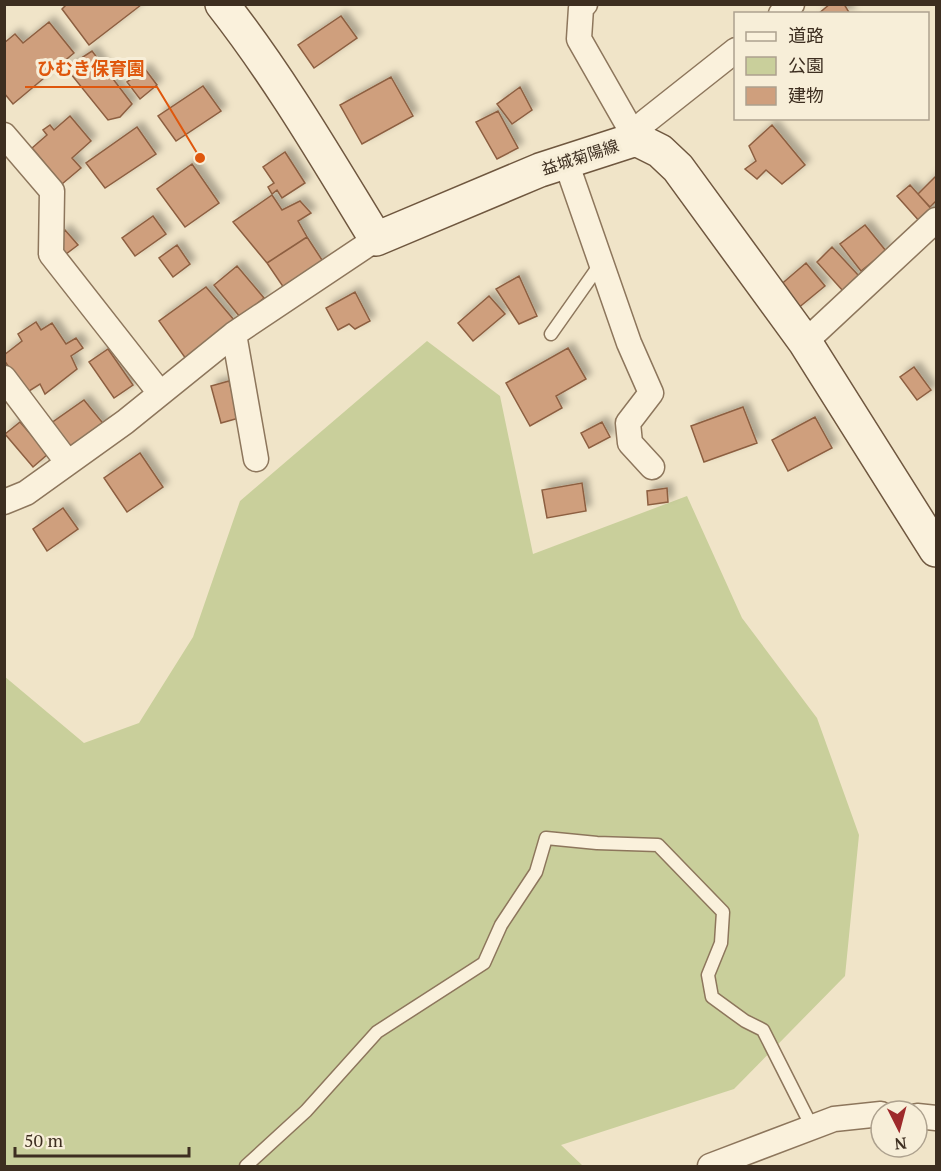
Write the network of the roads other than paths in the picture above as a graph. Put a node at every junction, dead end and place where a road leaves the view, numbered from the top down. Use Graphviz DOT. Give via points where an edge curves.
graph roads {
  1 [pos="222,4"];
  2 [pos="585,4"];
  3 [pos="734,51"];
  4 [pos="4,135"];
  5 [pos="636,139"];
  6 [pos="566,162"];
  7 [pos="933,231"];
  8 [pos="375,239"];
  9 [pos="601,263"];
  10 [pos="234,334"];
  11 [pos="551,334"];
  12 [pos="804,342"];
  13 [pos="4,378"];
  14 [pos="160,393"];
  15 [pos="256,459"];
  16 [pos="68,463"];
  17 [pos="652,466"];
  18 [pos="4,502"];
  19 [pos="936,550"];
  20 [pos="869,1115"];
  21 [pos="812,1127"];
  22 [pos="246,1167"];
  23 [pos="710,1167"];
  1 -- 8 [label="main road" via="315,138"];
  2 -- 5 [label="street" via="581,8 579,39"];
  3 -- 5 [label="street" via="645,122"];
  4 -- 14 [label="street" via="52,191 51,254"];
  5 -- 6 [label="main road, 益城菊陽線"];
  5 -- 12 [label="main road, 益城菊陽線" via="660,151 678,168"];
  6 -- 8 [label="main road, 益城菊陽線"];
  6 -- 9 [label="street"];
  7 -- 12 [label="street"];
  8 -- 10 [label="street"];
  9 -- 11 [label="lane"];
  9 -- 17 [label="street" via="651,393 628,423 630,443"];
  10 -- 14 [label="street"];
  10 -- 15 [label="street"];
  12 -- 19 [label="main road, 益城菊陽線"];
  13 -- 16 [label="street"];
  14 -- 16 [label="street"];
  16 -- 18 [label="street" via="26,493"];
  20 -- 21 [label="street" via="834,1119"];
  21 -- 22 [label="lane" via="763,1030 712,997 708,975 721,943 723,912 658,845 546,838 536,872 501,925 484,963 377,1032 306,1111"];
  21 -- 23 [label="street"];
}
